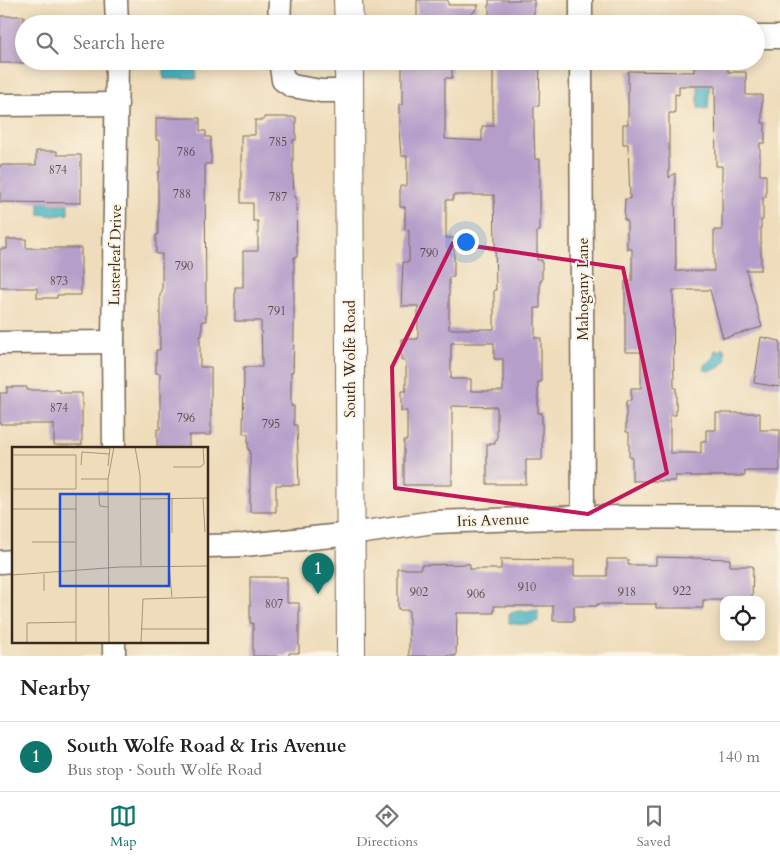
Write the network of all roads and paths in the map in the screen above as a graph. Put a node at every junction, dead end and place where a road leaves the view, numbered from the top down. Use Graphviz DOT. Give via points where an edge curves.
graph roads {
  1 [pos="116,0"];
  2 [pos="280,0"];
  3 [pos="348,0"];
  4 [pos="581,0"];
  5 [pos="116,15"];
  6 [pos="279,15"];
  7 [pos="348,15"];
  8 [pos="581,15"];
  9 [pos="765,37"];
  10 [pos="780,37"];
  11 [pos="117,70"];
  12 [pos="281,70"];
  13 [pos="349,70"];
  14 [pos="582,70"];
  15 [pos="349,92"];
  16 [pos="118,104"];
  17 [pos="0,105"];
  18 [pos="114,342"];
  19 [pos="0,343"];
  20 [pos="114,447"];
  21 [pos="583,517"];
  22 [pos="780,518"];
  23 [pos="351,534"];
  24 [pos="209,546"];
  25 [pos="352,656"];
  1 -- 5 [label="street"];
  2 -- 6 [label="street"];
  3 -- 7 [label="main road"];
  4 -- 8 [label="street"];
  9 -- 10 [label="street"];
  11 -- 16 [label="street, Lusterleaf Drive"];
  12 -- 15 [label="street" via="283,80 292,86"];
  13 -- 15 [label="main road, South Wolfe Road"];
  14 -- 21 [label="street, Mahogany Lane"];
  15 -- 23 [label="main road, South Wolfe Road"];
  16 -- 17 [label="street"];
  16 -- 18 [label="street, Lusterleaf Drive"];
  18 -- 19 [label="street"];
  18 -- 20 [label="street, Lusterleaf Drive"];
  21 -- 22 [label="street, Iris Avenue"];
  21 -- 23 [label="street, Iris Avenue" via="434,522"];
  23 -- 24 [label="street, Iris Avenue"];
  23 -- 25 [label="main road, South Wolfe Road"];
}
